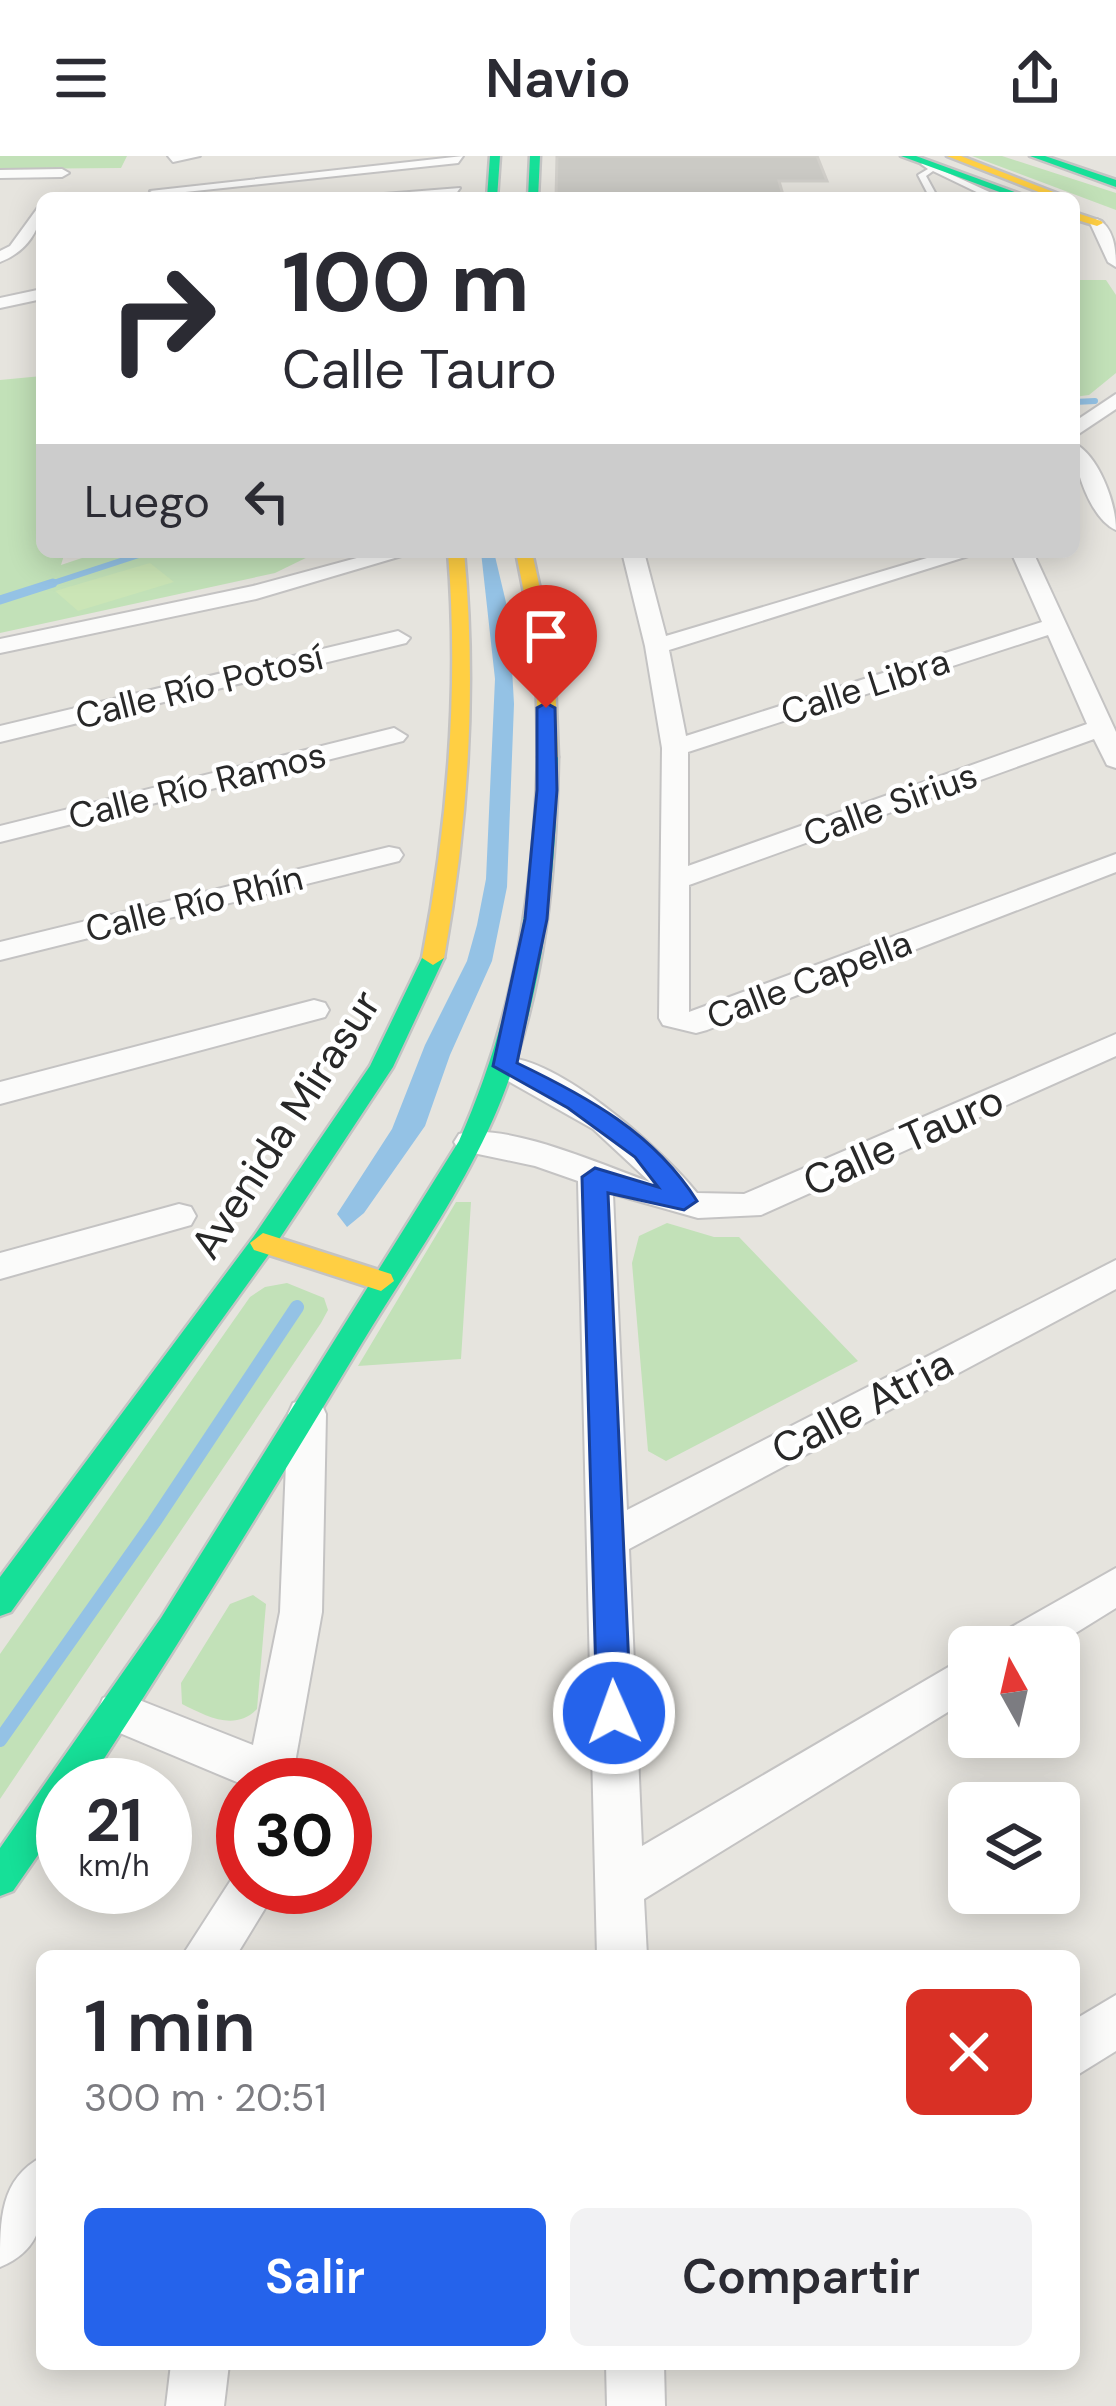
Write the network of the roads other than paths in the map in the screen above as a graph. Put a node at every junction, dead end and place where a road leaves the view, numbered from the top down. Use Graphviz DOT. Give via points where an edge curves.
graph roads {
  1 [pos="194,156"];
  2 [pos="495,156"];
  3 [pos="535,156"];
  4 [pos="1035,156"];
  5 [pos="1066,156"];
  6 [pos="174,157"];
  7 [pos="458,159"];
  8 [pos="929,162"];
  9 [pos="1116,173"];
  10 [pos="0,177"];
  11 [pos="1116,184"];
  12 [pos="454,191"];
  13 [pos="50,192"];
  14 [pos="157,192"];
  15 [pos="181,192"];
  16 [pos="444,192"];
  17 [pos="492,192"];
  18 [pos="533,192"];
  19 [pos="931,192"];
  20 [pos="943,192"];
  21 [pos="957,192"];
  22 [pos="976,192"];
  23 [pos="1010,192"];
  24 [pos="1042,192"];
  25 [pos="36,207"];
  26 [pos="20,214"];
  27 [pos="36,216"];
  28 [pos="1099,221"];
  29 [pos="0,256"];
  30 [pos="1116,262"];
  31 [pos="36,281"];
  32 [pos="0,289"];
  33 [pos="36,295"];
  34 [pos="0,303"];
  35 [pos="1115,401"];
  36 [pos="1080,427"];
  37 [pos="1080,460"];
  38 [pos="1116,524"];
  39 [pos="338,558"];
  40 [pos="381,558"];
  41 [pos="457,558"];
  42 [pos="525,558"];
  43 [pos="635,558"];
  44 [pos="950,558"];
  45 [pos="1025,558"];
  46 [pos="320,574"];
  47 [pos="1055,626"];
  48 [pos="398,638"];
  49 [pos="0,646"];
  50 [pos="657,646"];
  51 [pos="1101,728"];
  52 [pos="0,734"];
  53 [pos="394,736"];
  54 [pos="675,748"];
  55 [pos="1116,760"];
  56 [pos="0,834"];
  57 [pos="388,855"];
  58 [pos="1116,862"];
  59 [pos="678,879"];
  60 [pos="0,951"];
  61 [pos="314,1010"];
  62 [pos="1116,1044"];
  63 [pos="502,1076"];
  64 [pos="0,1093"];
  65 [pos="471,1142"];
  66 [pos="595,1177"];
  67 [pos="684,1201"];
  68 [pos="178,1216"];
  69 [pos="263,1243"];
  70 [pos="0,1266"];
  71 [pos="1116,1273"];
  72 [pos="381,1281"];
  73 [pos="307,1402"];
  74 [pos="608,1540"];
  75 [pos="1116,1586"];
  76 [pos="0,1602"];
  77 [pos="1050,1626"];
  78 [pos="948,1689"];
  79 [pos="118,1712"];
  80 [pos="86,1758"];
  81 [pos="222,1758"];
  82 [pos="274,1758"];
  83 [pos="36,1829"];
  84 [pos="0,1879"];
  85 [pos="620,1887"];
  86 [pos="235,1914"];
  87 [pos="247,1914"];
  88 [pos="211,1950"];
  89 [pos="243,1950"];
  90 [pos="622,1950"];
  91 [pos="1116,2020"];
  92 [pos="1080,2047"];
  93 [pos="36,2192"];
  94 [pos="0,2239"];
  95 [pos="199,2370"];
  96 [pos="195,2406"];
  1 -- 6 [label="street"];
  2 -- 17 [label="street"];
  3 -- 18 [label="street"];
  4 -- 11 [label="street"];
  5 -- 9 [label="street"];
  6 -- 14 [label="street"];
  7 -- 15 [label="street"];
  8 -- 19 [label="lane" via="922,175"];
  8 -- 20 [label="lane"];
  8 -- 21 [label="lane"];
  8 -- 22 [label="lane"];
  8 -- 23 [label="street"];
  8 -- 24 [label="street"];
  10 -- 13 [label="street" via="62,173"];
  12 -- 16 [label="street"];
  25 -- 26 [label="street"];
  27 -- 29 [label="street" via="16,249"];
  28 -- 30 [label="street"];
  31 -- 32 [label="street"];
  33 -- 34 [label="street"];
  35 -- 36 [label="street"];
  37 -- 38 [label="street"];
  39 -- 46 [label="street"];
  40 -- 46 [label="street"];
  41 -- 69 [label="street, Avenida Mirasur" via="464,641 451,862 438,943 381,1067"];
  42 -- 63 [label="street" via="546,666 547,790 536,919"];
  43 -- 50 [label="street, Calle Capella"];
  44 -- 50 [label="street"];
  45 -- 47 [label="street"];
  46 -- 49 [label="street"];
  47 -- 51 [label="street"];
  47 -- 54 [label="street, Calle Libra"];
  48 -- 52 [label="street, Calle Río Potosí"];
  50 -- 54 [label="street, Calle Capella"];
  51 -- 55 [label="street"];
  51 -- 59 [label="street, Calle Sirius"];
  53 -- 56 [label="street, Calle Río Ramos"];
  54 -- 59 [label="street, Calle Capella"];
  57 -- 60 [label="street, Calle Río Rhín"];
  58 -- 59 [label="street, Calle Capella" via="683,1024 671,1013"];
  61 -- 64 [label="street"];
  62 -- 67 [label="street, Calle Tauro" via="760,1203"];
  63 -- 65 [label="street"];
  63 -- 67 [label="street" via="577,1102 644,1151"];
  65 -- 66 [label="street, Calle Tauro"];
  65 -- 72 [label="street"];
  66 -- 67 [label="street, Calle Tauro"];
  66 -- 74 [label="street"];
  68 -- 70 [label="street"];
  69 -- 72 [label="street"];
  69 -- 76 [label="street, Avenida Mirasur"];
  71 -- 74 [label="street, Calle Atria"];
  72 -- 73 [label="street"];
  73 -- 79 [label="street"];
  73 -- 82 [label="street" via="301,1612"];
  74 -- 85 [label="street"];
  75 -- 77 [label="street"];
  78 -- 85 [label="street"];
  79 -- 80 [label="street"];
  79 -- 81 [label="street"];
  83 -- 84 [label="street"];
  85 -- 90 [label="street"];
  86 -- 88 [label="street"];
  87 -- 89 [label="street"];
  91 -- 92 [label="street"];
  93 -- 94 [label="street"];
  95 -- 96 [label="street"];
}
